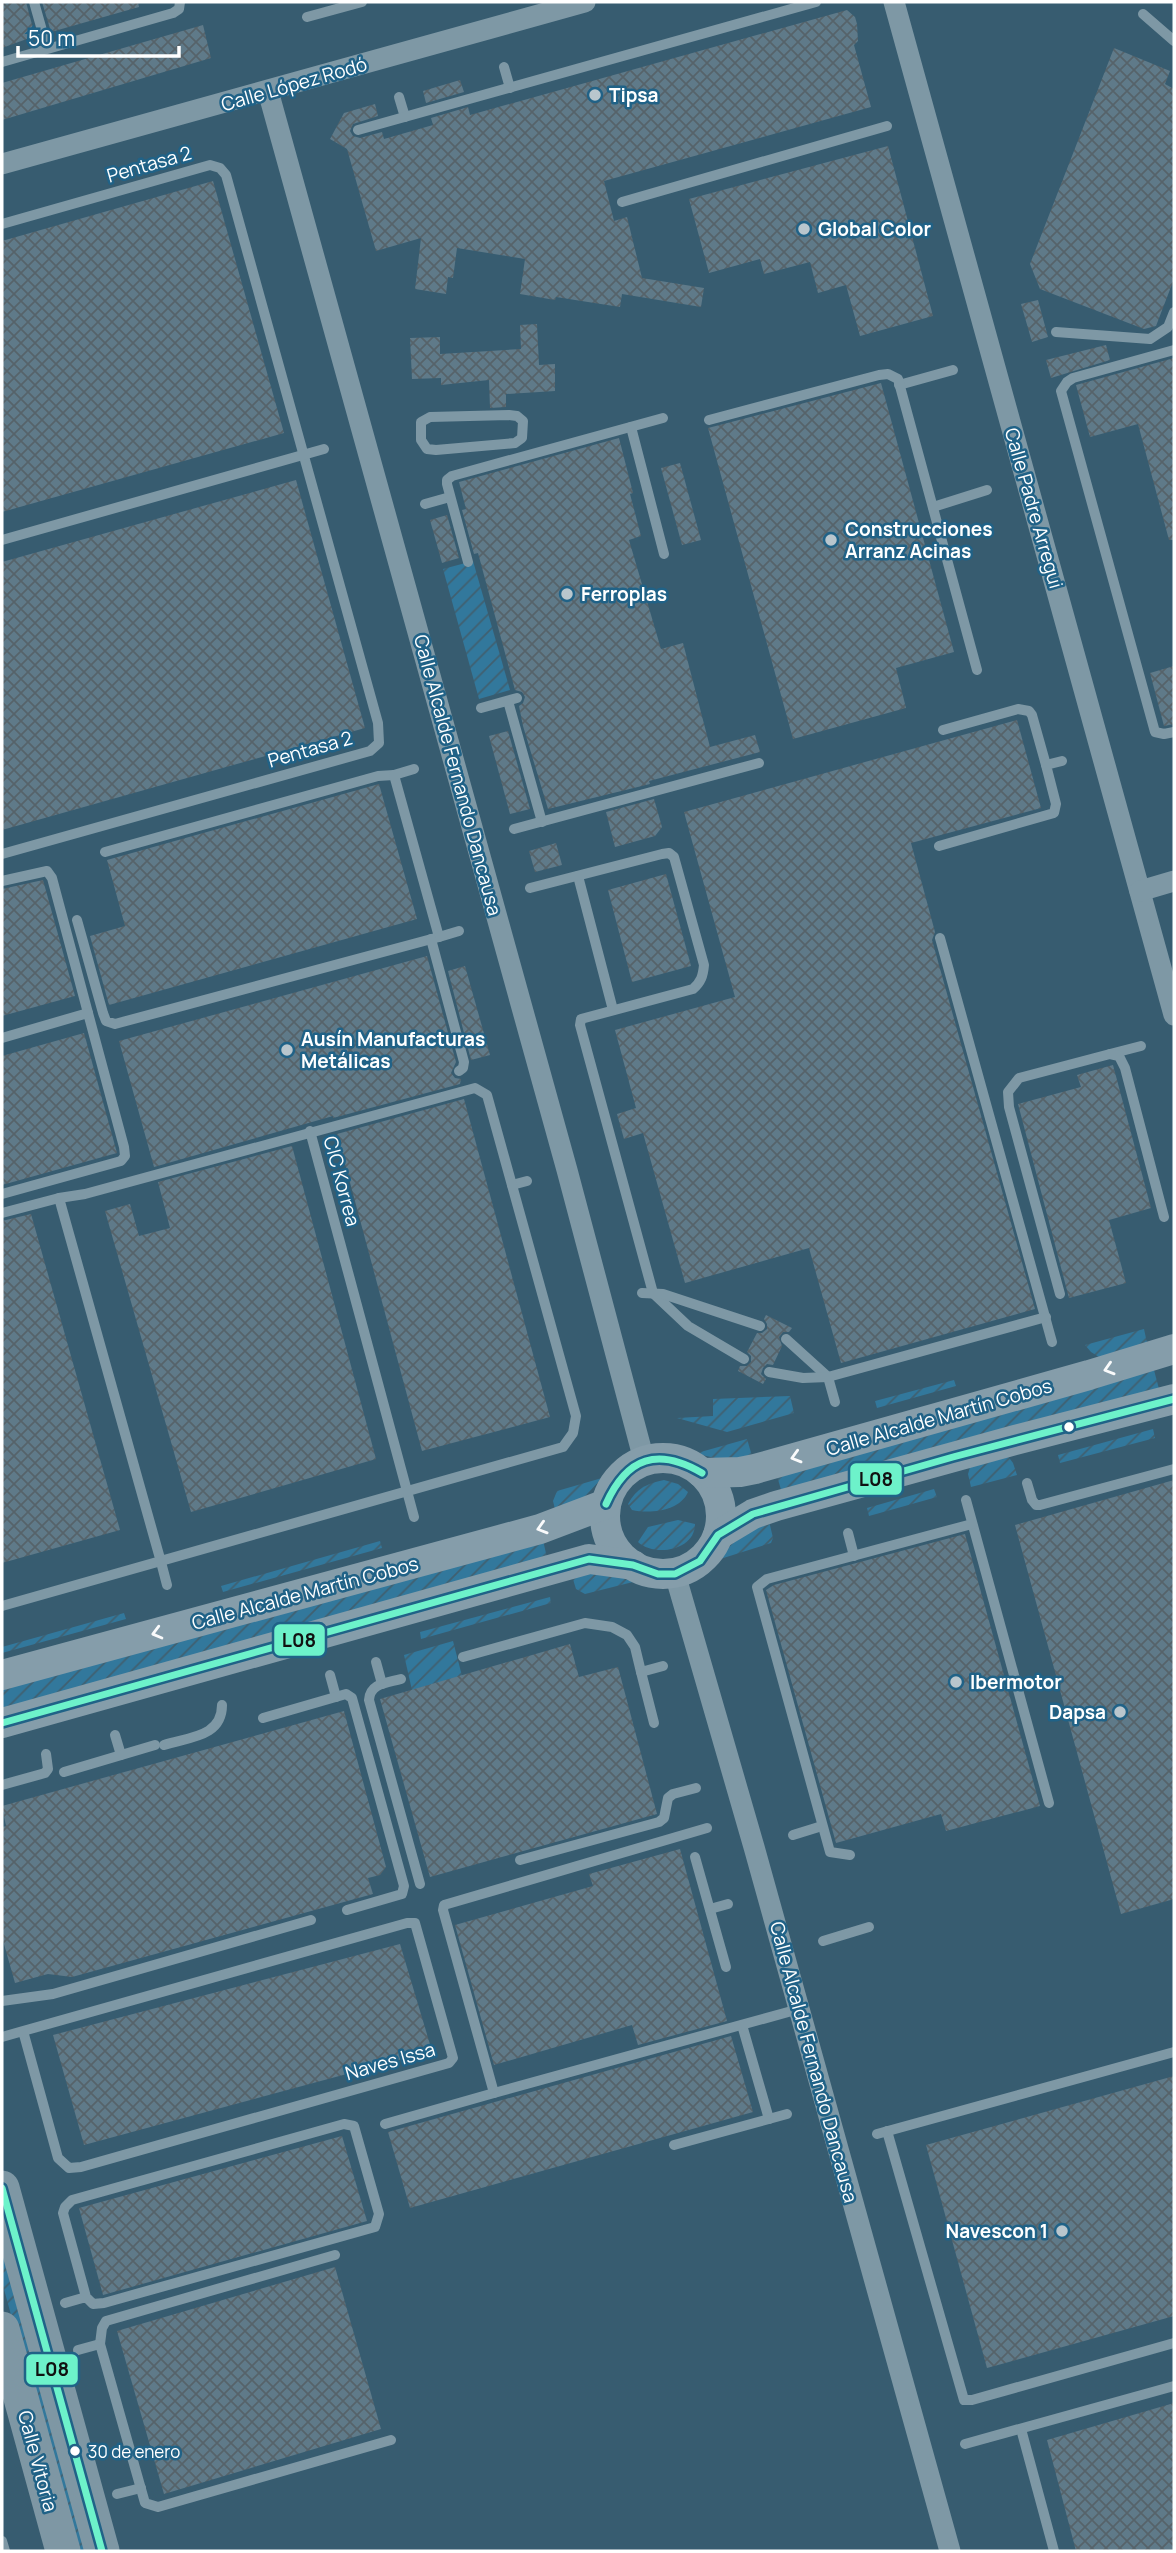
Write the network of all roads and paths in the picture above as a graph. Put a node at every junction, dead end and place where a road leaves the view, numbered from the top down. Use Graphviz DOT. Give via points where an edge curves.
graph roads {
  1 [pos="34,2"];
  2 [pos="180,2"];
  3 [pos="362,2"];
  4 [pos="585,2"];
  5 [pos="816,2"];
  6 [pos="894,2"];
  7 [pos="1143,13"];
  8 [pos="307,17"];
  9 [pos="1174,41"];
  10 [pos="47,48"];
  11 [pos="2,62"];
  12 [pos="504,66"];
  13 [pos="510,88"];
  14 [pos="268,91"];
  15 [pos="399,97"];
  16 [pos="405,117"];
  17 [pos="887,126"];
  18 [pos="358,130"];
  19 [pos="2,164"];
  20 [pos="622,202"];
  21 [pos="2,224"];
  22 [pos="1174,312"];
  23 [pos="1056,332"];
  24 [pos="1174,350"];
  25 [pos="953,370"];
  26 [pos="899,385"];
  27 [pos="663,418"];
  28 [pos="709,420"];
  29 [pos="631,427"];
  30 [pos="421,440"];
  31 [pos="409,443"];
  32 [pos="324,449"];
  33 [pos="304,454"];
  34 [pos="987,490"];
  35 [pos="450,497"];
  36 [pos="425,504"];
  37 [pos="933,507"];
  38 [pos="2,540"];
  39 [pos="664,554"];
  40 [pos="468,562"];
  41 [pos="977,670"];
  42 [pos="481,708"];
  43 [pos="943,730"];
  44 [pos="1174,732"];
  45 [pos="1062,761"];
  46 [pos="758,763"];
  47 [pos="1046,765"];
  48 [pos="414,769"];
  49 [pos="394,775"];
  50 [pos="542,822"];
  51 [pos="514,829"];
  52 [pos="939,846"];
  53 [pos="105,852"];
  54 [pos="2,854"];
  55 [pos="578,876"];
  56 [pos="2,881"];
  57 [pos="1174,881"];
  58 [pos="530,888"];
  59 [pos="1140,891"];
  60 [pos="77,920"];
  61 [pos="458,931"];
  62 [pos="435,938"];
  63 [pos="940,938"];
  64 [pos="613,1010"];
  65 [pos="88,1013"];
  66 [pos="1174,1015"];
  67 [pos="2,1038"];
  68 [pos="1141,1046"];
  69 [pos="1110,1054"];
  70 [pos="458,1071"];
  71 [pos="310,1131"];
  72 [pos="527,1181"];
  73 [pos="512,1185"];
  74 [pos="2,1194"];
  75 [pos="59,1198"];
  76 [pos="2,1213"];
  77 [pos="1164,1217"];
  78 [pos="647,1293"];
  79 [pos="1060,1294"];
  80 [pos="1045,1317"];
  81 [pos="760,1326"];
  82 [pos="786,1339"];
  83 [pos="1052,1342"];
  84 [pos="1174,1349"];
  85 [pos="744,1359"];
  86 [pos="769,1372"];
  87 [pos="828,1377"];
  88 [pos="1174,1399"];
  89 [pos="835,1402"];
  90 [pos="644,1460"];
  91 [pos="1174,1469"];
  92 [pos="702,1473"];
  93 [pos="1027,1483"];
  94 [pos="407,1492"];
  95 [pos="966,1500"];
  96 [pos="606,1504"];
  97 [pos="414,1517"];
  98 [pos="972,1524"];
  99 [pos="848,1533"];
  100 [pos="718,1535"];
  101 [pos="854,1556"];
  102 [pos="161,1562"];
  103 [pos="633,1565"];
  104 [pos="675,1574"];
  105 [pos="167,1585"];
  106 [pos="2,1606"];
  107 [pos="463,1657"];
  108 [pos="376,1662"];
  109 [pos="663,1666"];
  110 [pos="641,1672"];
  111 [pos="2,1675"];
  112 [pos="330,1675"];
  113 [pos="401,1679"];
  114 [pos="382,1684"];
  115 [pos="336,1697"];
  116 [pos="222,1705"];
  117 [pos="262,1718"];
  118 [pos="2,1723"];
  119 [pos="654,1723"];
  120 [pos="115,1735"];
  121 [pos="46,1754"];
  122 [pos="121,1755"];
  123 [pos="64,1772"];
  124 [pos="2,1785"];
  125 [pos="696,1787"];
  126 [pos="1049,1803"];
  127 [pos="822,1826"];
  128 [pos="707,1828"];
  129 [pos="793,1835"];
  130 [pos="850,1855"];
  131 [pos="695,1857"];
  132 [pos="520,1860"];
  133 [pos="420,1884"];
  134 [pos="728,1904"];
  135 [pos="710,1909"];
  136 [pos="347,1910"];
  137 [pos="311,1920"];
  138 [pos="869,1927"];
  139 [pos="823,1941"];
  140 [pos="726,1967"];
  141 [pos="3,1998"];
  142 [pos="799,2009"];
  143 [pos="742,2025"];
  144 [pos="23,2031"];
  145 [pos="2,2036"];
  146 [pos="1174,2052"];
  147 [pos="494,2093"];
  148 [pos="787,2114"];
  149 [pos="769,2119"];
  150 [pos="385,2124"];
  151 [pos="674,2145"];
  152 [pos="2,2188"];
  153 [pos="335,2255"];
  154 [pos="86,2297"];
  155 [pos="65,2303"];
  156 [pos="2,2329"];
  157 [pos="1174,2343"];
  158 [pos="100,2344"];
  159 [pos="78,2350"];
  160 [pos="1174,2386"];
  161 [pos="1021,2429"];
  162 [pos="391,2441"];
  163 [pos="965,2444"];
  164 [pos="141,2488"];
  165 [pos="117,2494"];
  166 [pos="2,2542"];
  167 [pos="5,2551"];
  168 [pos="63,2551"];
  169 [pos="102,2551"];
  170 [pos="950,2551"];
  171 [pos="1054,2551"];
  1 -- 10 [label="lane"];
  2 -- 10 [label="lane" via="173,13"];
  3 -- 8 [label="lane"];
  4 -- 14 [label="street, Calle López Rodó"];
  5 -- 13 [label="lane"];
  6 -- 59 [label="street, Calle Padre Arregui"];
  7 -- 9 [label="lane"];
  10 -- 11 [label="lane"];
  12 -- 13 [label="lane"];
  13 -- 16 [label="lane"];
  14 -- 19 [label="street, Calle López Rodó"];
  14 -- 90 [label="street, Calle Alcalde Fernando Dancausa"];
  15 -- 16 [label="lane"];
  16 -- 18 [label="lane"];
  17 -- 20 [label="lane"];
  21 -- 33 [label="lane, Pentasa 2" via="210,165 220,168 226,175"];
  22 -- 23 [label="lane" via="1168,327 1150,339"];
  24 -- 44 [label="lane" via="1073,378 1061,391 1155,732"];
  25 -- 26 [label="lane"];
  26 -- 28 [label="lane" via="898,379 888,374 879,375"];
  26 -- 37 [label="lane"];
  27 -- 29 [label="lane"];
  29 -- 35 [label="lane" via="457,474 447,480"];
  29 -- 39 [label="lane"];
  30 -- 30 [label="lane" via="427,449 436,450 515,443 522,438 524,427 517,416 509,415 430,417 421,422"];
  30 -- 31 [label="lane"];
  32 -- 33 [label="lane"];
  33 -- 38 [label="lane"];
  33 -- 54 [label="lane, Pentasa 2" via="378,723 379,743 370,751"];
  34 -- 37 [label="lane"];
  35 -- 36 [label="lane"];
  35 -- 40 [label="lane"];
  37 -- 41 [label="lane"];
  42 -- 50 [label="lane" via="513,700"];
  43 -- 47 [label="lane" via="1018,709 1029,711"];
  45 -- 47 [label="lane"];
  46 -- 50 [label="lane"];
  47 -- 52 [label="lane" via="1054,813"];
  48 -- 49 [label="lane"];
  49 -- 53 [label="lane"];
  49 -- 62 [label="lane"];
  50 -- 51 [label="lane"];
  55 -- 58 [label="lane"];
  55 -- 64 [label="lane"];
  55 -- 64 [label="lane" via="669,853 674,857 704,965 704,974 693,989"];
  56 -- 65 [label="lane" via="40,871 47,871 52,878"];
  57 -- 59 [label="street"];
  59 -- 66 [label="street, Calle Padre Arregui"];
  60 -- 62 [label="lane" via="103,1013 106,1021 115,1024"];
  61 -- 62 [label="lane"];
  62 -- 70 [label="lane" via="464,1062"];
  63 -- 80 [label="lane"];
  64 -- 78 [label="lane" via="581,1020 580,1030"];
  65 -- 67 [label="lane"];
  65 -- 74 [label="lane" via="125,1156 121,1161"];
  68 -- 69 [label="lane"];
  69 -- 77 [label="lane" via="1119,1056 1125,1068"];
  69 -- 79 [label="lane" via="1020,1078 1007,1092"];
  71 -- 73 [label="lane" via="475,1088 487,1095"];
  71 -- 75 [label="lane, CIC Korrea"];
  71 -- 94 [label="lane, CIC Korrea"];
  72 -- 73 [label="lane"];
  73 -- 94 [label="lane" via="576,1416 573,1433 563,1447"];
  75 -- 76 [label="lane, CIC Korrea"];
  75 -- 102 [label="lane"];
  78 -- 81 [label="lane" via="663,1294"];
  78 -- 85 [label="lane" via="688,1326"];
  80 -- 83 [label="lane"];
  80 -- 87 [label="lane"];
  82 -- 87 [label="lane"];
  84 -- 92 [label="main road, Calle Alcalde Martín Cobos, one-way" via="755,1469"];
  86 -- 87 [label="lane"];
  87 -- 89 [label="lane"];
  88 -- 100 [label="main road" via="776,1506"];
  90 -- 92 [label="main road" via="675,1458"];
  90 -- 96 [label="main road" via="619,1477"];
  91 -- 93 [label="lane" via="1041,1505 1035,1505"];
  92 -- 100 [label="main road" via="719,1502"];
  94 -- 97 [label="lane, CIC Korrea"];
  94 -- 102 [label="lane"];
  95 -- 98 [label="lane"];
  96 -- 103 [label="main road" via="610,1539"];
  96 -- 111 [label="main road, Calle Alcalde Martín Cobos, one-way" via="527,1532"];
  98 -- 101 [label="lane"];
  98 -- 126 [label="lane"];
  99 -- 101 [label="lane"];
  100 -- 104 [label="main road" via="699,1561"];
  101 -- 127 [label="lane" via="767,1579 757,1587"];
  102 -- 105 [label="lane"];
  102 -- 106 [label="lane"];
  103 -- 104 [label="main road" via="658,1574"];
  103 -- 118 [label="main road" via="589,1559"];
  104 -- 142 [label="street, Calle Alcalde Fernando Dancausa"];
  107 -- 110 [label="lane" via="585,1623 612,1627 627,1635"];
  108 -- 114 [label="lane"];
  109 -- 110 [label="lane"];
  110 -- 119 [label="lane"];
  112 -- 115 [label="lane"];
  113 -- 114 [label="lane"];
  114 -- 133 [label="lane" via="373,1687 369,1700"];
  115 -- 117 [label="lane"];
  115 -- 136 [label="lane" via="346,1694 352,1698 404,1886 402,1894"];
  116 -- 122 [label="lane" via="218,1725 207,1732"];
  120 -- 122 [label="lane"];
  121 -- 124 [label="lane" via="48,1769 44,1773"];
  122 -- 123 [label="lane"];
  125 -- 132 [label="lane" via="668,1798 659,1822"];
  127 -- 129 [label="lane"];
  127 -- 130 [label="lane" via="830,1852"];
  128 -- 147 [label="lane" via="444,1905"];
  131 -- 135 [label="lane"];
  134 -- 135 [label="lane"];
  135 -- 140 [label="lane"];
  137 -- 141 [label="lane" via="53,1994"];
  138 -- 139 [label="lane"];
  142 -- 143 [label="lane"];
  142 -- 170 [label="street, Calle Alcalde Fernando Dancausa"];
  143 -- 147 [label="lane"];
  143 -- 149 [label="lane"];
  144 -- 144 [label="lane, Naves Issa" via="415,1923 453,2058 436,2067 69,2168 58,2158"];
  144 -- 145 [label="lane, Naves Issa"];
  146 -- 157 [label="lane" via="882,2133 964,2400"];
  147 -- 150 [label="lane"];
  148 -- 149 [label="lane"];
  149 -- 151 [label="lane"];
  152 -- 169 [label="highway, Calle Vitoria"];
  153 -- 158 [label="lane" via="106,2321"];
  154 -- 154 [label="lane" via="63,2213 72,2200 344,2124 354,2126 379,2214 375,2227 104,2303 93,2304"];
  154 -- 155 [label="lane"];
  156 -- 168 [label="highway, Calle Vitoria"];
  158 -- 159 [label="lane"];
  158 -- 164 [label="lane"];
  160 -- 161 [label="lane"];
  161 -- 163 [label="lane"];
  161 -- 171 [label="lane"];
  162 -- 164 [label="lane" via="158,2507 145,2503"];
  164 -- 165 [label="lane"];
  166 -- 167 [label="lane"];
}
